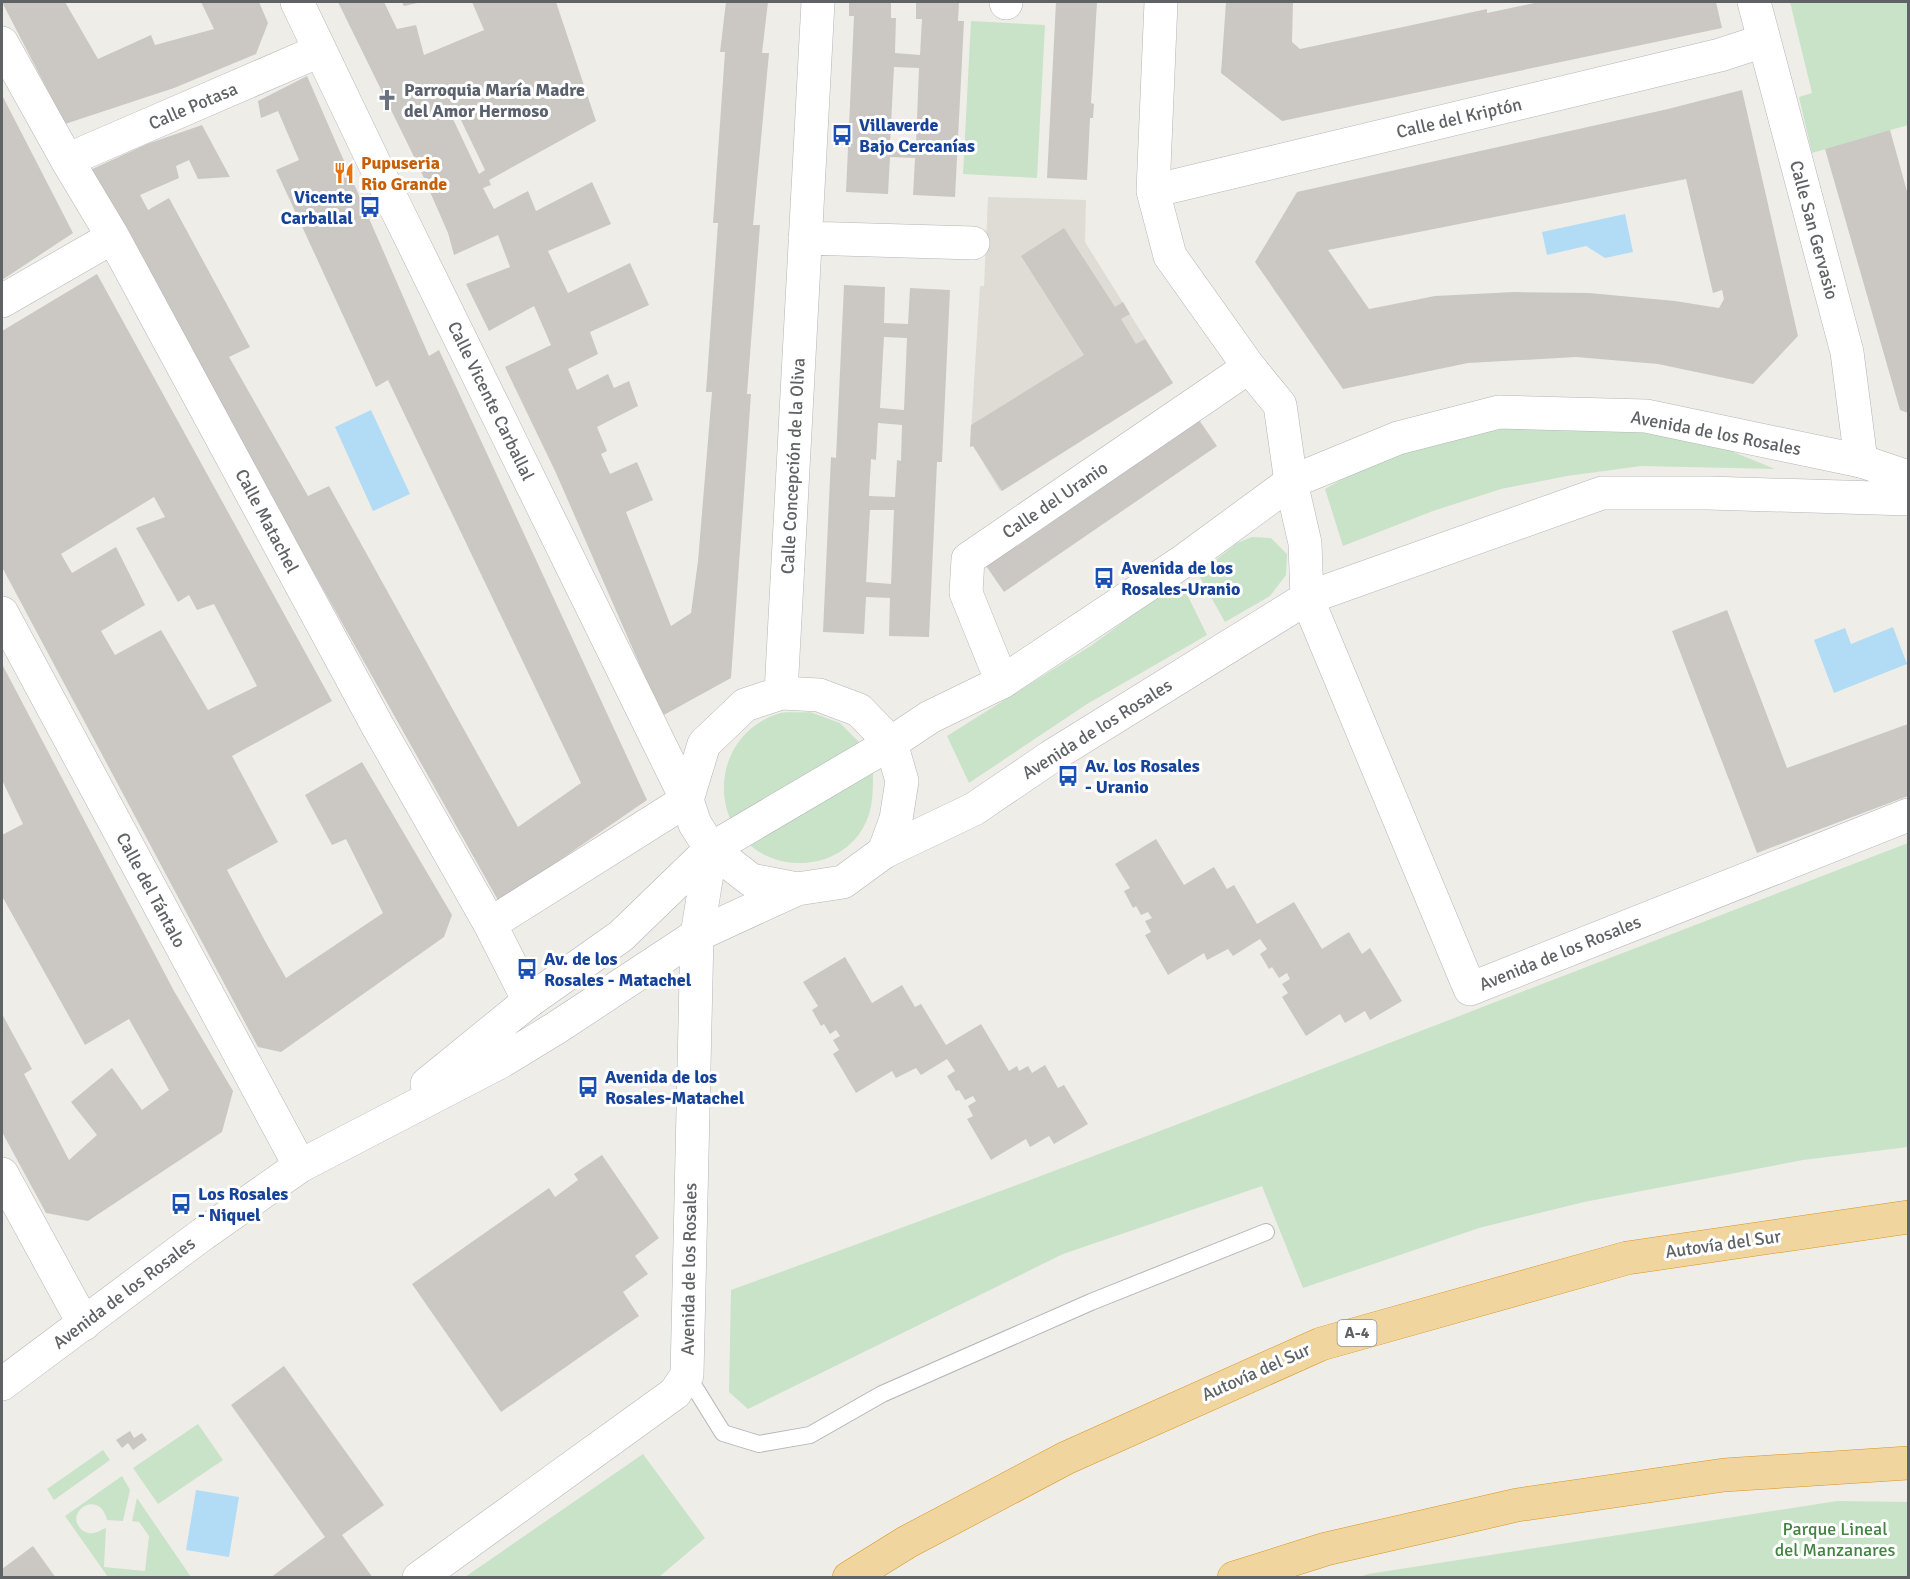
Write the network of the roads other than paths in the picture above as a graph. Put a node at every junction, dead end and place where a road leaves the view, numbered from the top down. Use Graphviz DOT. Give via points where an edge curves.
graph roads {
  1 [pos="297,2"];
  2 [pos="818,2"];
  3 [pos="1161,2"];
  4 [pos="1754,2"];
  5 [pos="1763,41"];
  6 [pos="2,43"];
  7 [pos="319,51"];
  8 [pos="67,160"];
  9 [pos="1153,191"];
  10 [pos="113,237"];
  11 [pos="805,238"];
  12 [pos="974,243"];
  13 [pos="2,301"];
  14 [pos="1249,367"];
  15 [pos="1861,461"];
  16 [pos="1908,477"];
  17 [pos="1291,482"];
  18 [pos="1908,499"];
  19 [pos="1307,598"];
  20 [pos="2,613"];
  21 [pos="1002,682"];
  22 [pos="781,693"];
  23 [pos="891,743"];
  24 [pos="687,800"];
  25 [pos="1908,815"];
  26 [pos="711,849"];
  27 [pos="884,852"];
  28 [pos="797,889"];
  29 [pos="490,924"];
  30 [pos="697,935"];
  31 [pos="529,1001"];
  32 [pos="371,1130"];
  33 [pos="300,1166"];
  34 [pos="2,1174"];
  35 [pos="1908,1217"];
  36 [pos="1266,1232"];
  37 [pos="84,1323"];
  38 [pos="687,1375"];
  39 [pos="2,1384"];
  40 [pos="1908,1462"];
  41 [pos="419,1578"];
  42 [pos="849,1578"];
  43 [pos="1234,1578"];
  1 -- 7 [label="street, Calle Vicente Carballal"];
  2 -- 11 [label="street, Calle Concepción de la Oliva"];
  3 -- 9 [label="street"];
  4 -- 5 [label="street, Calle San Gervasio"];
  5 -- 9 [label="street, Calle del Kriptón" via="1709,58"];
  5 -- 15 [label="street, Calle San Gervasio" via="1847,352"];
  6 -- 8 [label="street, Calle Matachel"];
  7 -- 8 [label="street, Calle Potasa"];
  7 -- 24 [label="street, Calle Vicente Carballal"];
  8 -- 10 [label="street, Calle Matachel"];
  9 -- 14 [label="street" via="1170,256"];
  10 -- 13 [label="street"];
  10 -- 29 [label="street, Calle Matachel" via="377,725"];
  11 -- 12 [label="street"];
  11 -- 22 [label="street, Calle Concepción de la Oliva"];
  14 -- 17 [label="street" via="1280,405"];
  14 -- 21 [label="street, Calle del Uranio" via="968,559 966,593"];
  15 -- 16 [label="street, Avenida de los Rosales"];
  15 -- 17 [label="street, Avenida de los Rosales" via="1646,416 1499,412 1398,438"];
  17 -- 19 [label="street" via="1305,543"];
  17 -- 21 [label="street, Avenida de los Rosales" via="1182,562"];
  18 -- 19 [label="street, Avenida de los Rosales" via="1602,493"];
  19 -- 25 [label="street, Avenida de los Rosales" via="1470,989"];
  19 -- 27 [label="street, Avenida de los Rosales" via="1052,756 974,809"];
  20 -- 33 [label="street, Calle del Tántalo"];
  21 -- 23 [label="street, Avenida de los Rosales" via="930,717"];
  22 -- 23 [label="street" via="819,695 859,710"];
  22 -- 24 [label="street" via="745,705 704,744"];
  23 -- 26 [label="street, Avenida de los Rosales"];
  23 -- 27 [label="street" via="902,781 896,819"];
  24 -- 26 [label="street, Avenida de los Rosales" via="695,824"];
  24 -- 29 [label="street"];
  26 -- 28 [label="street, Avenida de los Rosales" via="751,880"];
  26 -- 30 [label="street, Avenida de los Rosales"];
  26 -- 31 [label="street, Avenida de los Rosales" via="621,936"];
  27 -- 28 [label="street, Avenida de los Rosales" via="843,882"];
  28 -- 30 [label="street, Avenida de los Rosales"];
  29 -- 31 [label="street, Calle Matachel"];
  30 -- 32 [label="street, Avenida de los Rosales" via="502,1061"];
  30 -- 38 [label="street, Avenida de los Rosales"];
  31 -- 32 [label="street, Avenida de los Rosales"];
  32 -- 33 [label="street, Avenida de los Rosales"];
  33 -- 37 [label="street, Avenida de los Rosales"];
  34 -- 37 [label="street"];
  35 -- 42 [label="highway, Autovía del Sur / A-4" via="1627,1258 1321,1344 1066,1458 907,1542"];
  36 -- 38 [label="lane" via="1091,1302 892,1389 810,1435 759,1444 723,1433"];
  37 -- 39 [label="street, Avenida de los Rosales"];
  38 -- 41 [label="street, Avenida de los Rosales" via="675,1393"];
  40 -- 43 [label="highway" via="1724,1474 1517,1505 1326,1549"];
}
